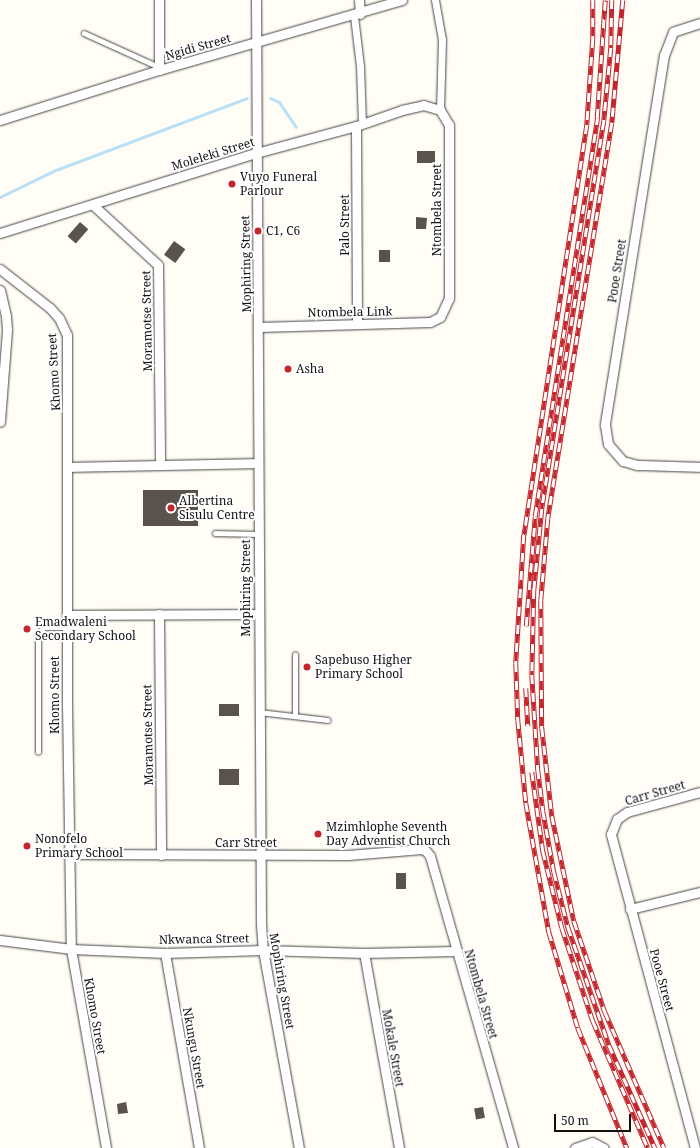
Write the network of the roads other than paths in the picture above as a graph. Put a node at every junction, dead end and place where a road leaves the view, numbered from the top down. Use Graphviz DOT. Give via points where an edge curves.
graph roads {
  1 [pos="159,0"];
  2 [pos="256,0"];
  3 [pos="359,0"];
  4 [pos="402,0"];
  5 [pos="435,0"];
  6 [pos="357,15"];
  7 [pos="700,23"];
  8 [pos="84,34"];
  9 [pos="255,43"];
  10 [pos="159,69"];
  11 [pos="437,108"];
  12 [pos="0,120"];
  13 [pos="359,125"];
  14 [pos="256,153"];
  15 [pos="93,205"];
  16 [pos="0,233"];
  17 [pos="0,269"];
  18 [pos="0,290"];
  19 [pos="440,317"];
  20 [pos="357,324"];
  21 [pos="259,327"];
  22 [pos="0,422"];
  23 [pos="257,463"];
  24 [pos="160,465"];
  25 [pos="69,467"];
  26 [pos="700,467"];
  27 [pos="215,533"];
  28 [pos="257,534"];
  29 [pos="159,614"];
  30 [pos="258,614"];
  31 [pos="68,615"];
  32 [pos="68,628"];
  33 [pos="295,655"];
  34 [pos="260,712"];
  35 [pos="295,716"];
  36 [pos="328,720"];
  37 [pos="38,752"];
  38 [pos="700,792"];
  39 [pos="617,819"];
  40 [pos="422,849"];
  41 [pos="69,854"];
  42 [pos="161,855"];
  43 [pos="260,855"];
  44 [pos="700,892"];
  45 [pos="630,909"];
  46 [pos="0,940"];
  47 [pos="71,949"];
  48 [pos="263,950"];
  49 [pos="456,951"];
  50 [pos="165,953"];
  51 [pos="364,953"];
  52 [pos="106,1148"];
  53 [pos="199,1148"];
  54 [pos="299,1148"];
  55 [pos="400,1148"];
  56 [pos="513,1148"];
  57 [pos="575,1148"];
  58 [pos="604,1148"];
  59 [pos="695,1148"];
  1 -- 10 [label="street"];
  2 -- 9 [label="street, Mophiring Street"];
  3 -- 6 [label="street"];
  4 -- 6 [label="street, Ngidi Street"];
  5 -- 11 [label="street" via="442,39"];
  6 -- 9 [label="street, Ngidi Street"];
  6 -- 13 [label="street" via="360,66"];
  7 -- 26 [label="street, Pooe Street" via="673,32 664,55 605,425 608,444 623,461 637,465"];
  8 -- 10 [label="lane"];
  9 -- 10 [label="street, Ngidi Street"];
  9 -- 14 [label="street, Mophiring Street"];
  10 -- 12 [label="street, Ngidi Street"];
  11 -- 13 [label="street, Moleleki Street" via="417,107"];
  11 -- 19 [label="street, Ntombela Street" via="449,125 449,298"];
  13 -- 14 [label="street, Moleleki Street"];
  13 -- 20 [label="street, Palo Street"];
  14 -- 15 [label="street, Moleleki Street"];
  14 -- 21 [label="street, Mophiring Street"];
  15 -- 16 [label="street, Moleleki Street"];
  15 -- 24 [label="street, Moramotse Street" via="158,265"];
  17 -- 25 [label="street, Khomo Street" via="50,308 65,327 68,354"];
  18 -- 22 [label="street" via="6,316 7,346"];
  19 -- 20 [label="street, Ntombela Link" via="430,322"];
  20 -- 21 [label="street, Ntombela Link"];
  21 -- 23 [label="street, Mophiring Street"];
  23 -- 24 [label="street"];
  23 -- 28 [label="street, Mophiring Street"];
  24 -- 25 [label="street"];
  25 -- 31 [label="street, Khomo Street"];
  27 -- 28 [label="lane"];
  28 -- 30 [label="street, Mophiring Street"];
  29 -- 30 [label="street"];
  29 -- 31 [label="street"];
  29 -- 42 [label="street, Moramotse Street"];
  30 -- 34 [label="street, Mophiring Street"];
  31 -- 32 [label="street, Khomo Street"];
  32 -- 37 [label="lane" via="43,628 38,634"];
  32 -- 41 [label="street, Khomo Street"];
  33 -- 35 [label="lane"];
  34 -- 35 [label="lane"];
  34 -- 43 [label="street, Mophiring Street"];
  35 -- 36 [label="lane"];
  38 -- 39 [label="street, Carr Street" via="627,812"];
  39 -- 45 [label="street, Pooe Street" via="612,828 612,843"];
  40 -- 43 [label="street, Carr Street" via="348,855"];
  40 -- 49 [label="street, Ntombela Street" via="430,856"];
  41 -- 42 [label="street, Carr Street"];
  41 -- 47 [label="street, Khomo Street"];
  42 -- 43 [label="street, Carr Street"];
  43 -- 48 [label="street, Mophiring Street"];
  44 -- 45 [label="street"];
  45 -- 59 [label="street, Pooe Street"];
  46 -- 47 [label="street, Nkwanca Street"];
  47 -- 50 [label="street, Nkwanca Street"];
  47 -- 52 [label="street, Khomo Street"];
  48 -- 50 [label="street, Nkwanca Street"];
  48 -- 51 [label="street, Nkwanca Street"];
  48 -- 54 [label="street, Mophiring Street"];
  49 -- 51 [label="street, Nkwanca Street"];
  49 -- 56 [label="street, Ntombela Street"];
  50 -- 53 [label="street, Nkungu Street"];
  51 -- 55 [label="street, Mokale Street"];
  57 -- 58 [label="street" via="592,1142"];
}
